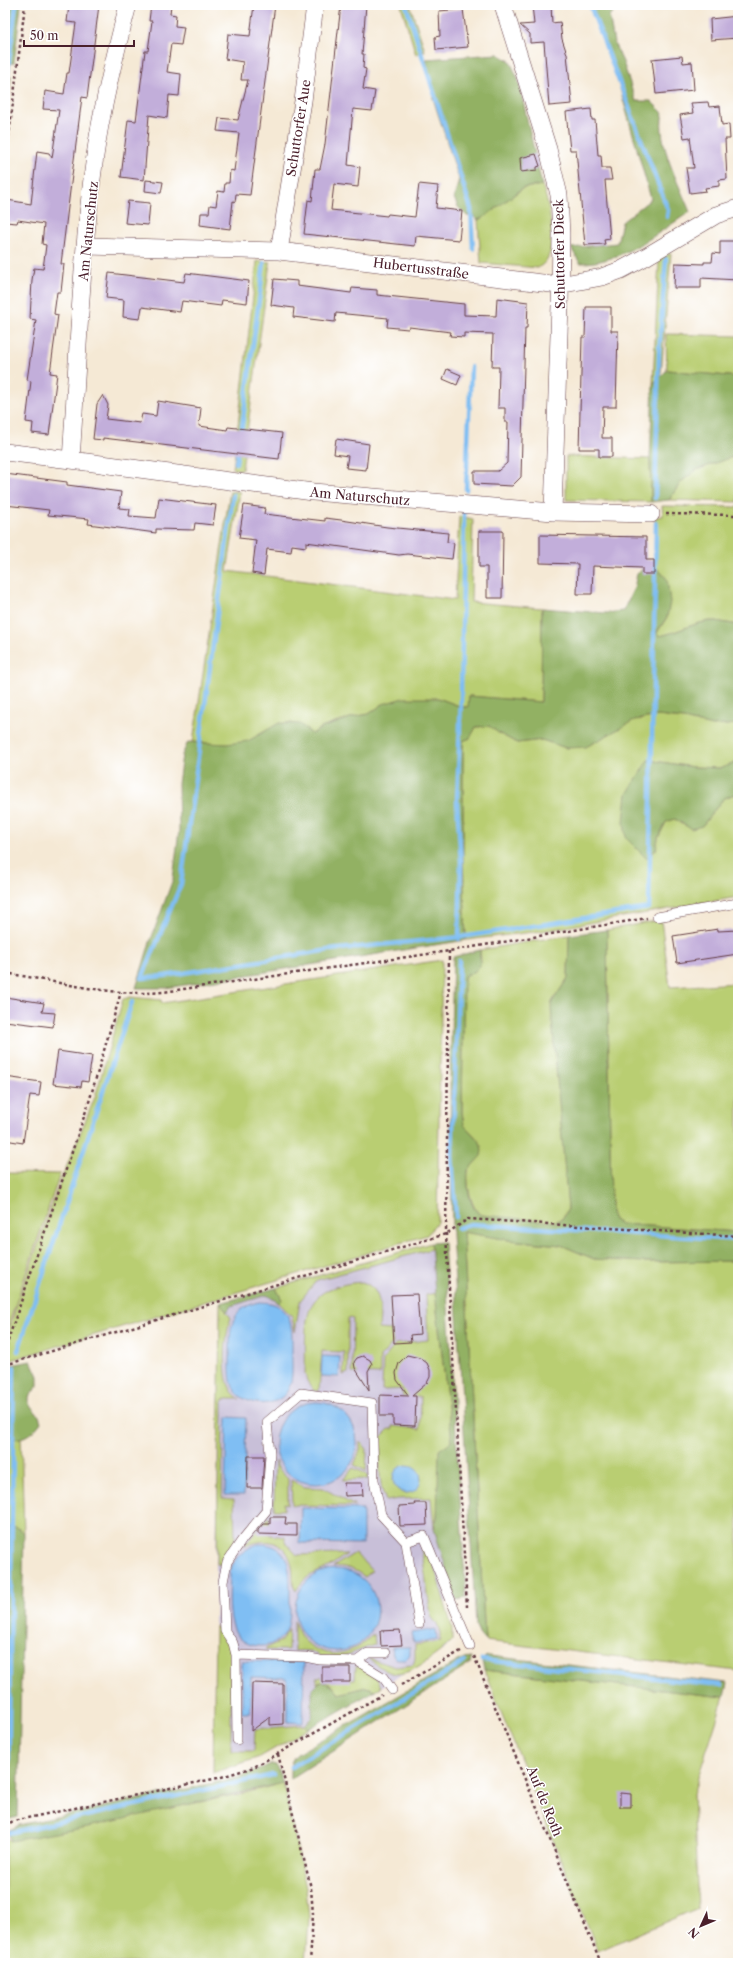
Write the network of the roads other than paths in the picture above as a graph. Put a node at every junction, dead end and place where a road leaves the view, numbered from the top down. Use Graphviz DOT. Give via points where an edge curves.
graph roads {
  1 [pos="128,5"];
  2 [pos="315,5"];
  3 [pos="503,5"];
  4 [pos="738,208"];
  5 [pos="86,246"];
  6 [pos="279,251"];
  7 [pos="560,285"];
  8 [pos="5,452"];
  9 [pos="71,460"];
  10 [pos="554,512"];
  11 [pos="651,514"];
  12 [pos="738,903"];
  13 [pos="657,917"];
  14 [pos="406,1542"];
  15 [pos="419,1624"];
  16 [pos="470,1646"];
  17 [pos="386,1653"];
  18 [pos="236,1655"];
  19 [pos="357,1660"];
  20 [pos="392,1690"];
  21 [pos="238,1740"];
  1 -- 5 [label="street, Am Naturschutz" via="106,97 96,154"];
  2 -- 6 [label="street, Schuttorfer Aue"];
  3 -- 7 [label="street, Schuttorfer Dieck" via="556,180 560,213"];
  4 -- 7 [label="street, Hubertusstraße" via="716,215 621,270 602,277"];
  5 -- 6 [label="street, Hubertusstraße"];
  5 -- 9 [label="street, Am Naturschutz"];
  6 -- 7 [label="street, Hubertusstraße"];
  7 -- 10 [label="street, Schuttorfer Dieck"];
  8 -- 9 [label="street, Am Naturschutz"];
  9 -- 10 [label="street, Am Naturschutz" via="313,492"];
  10 -- 11 [label="street, Am Naturschutz"];
  12 -- 13 [label="lane"];
  14 -- 15 [label="lane"];
  14 -- 16 [label="lane" via="424,1536"];
  14 -- 18 [label="lane" via="380,1515 374,1480 372,1403 301,1393 267,1422 270,1454 266,1512 227,1562 223,1582 225,1630 233,1643"];
  17 -- 19 [label="lane" via="368,1653"];
  18 -- 19 [label="lane"];
  18 -- 21 [label="lane"];
  19 -- 20 [label="lane" via="383,1677"];
}
